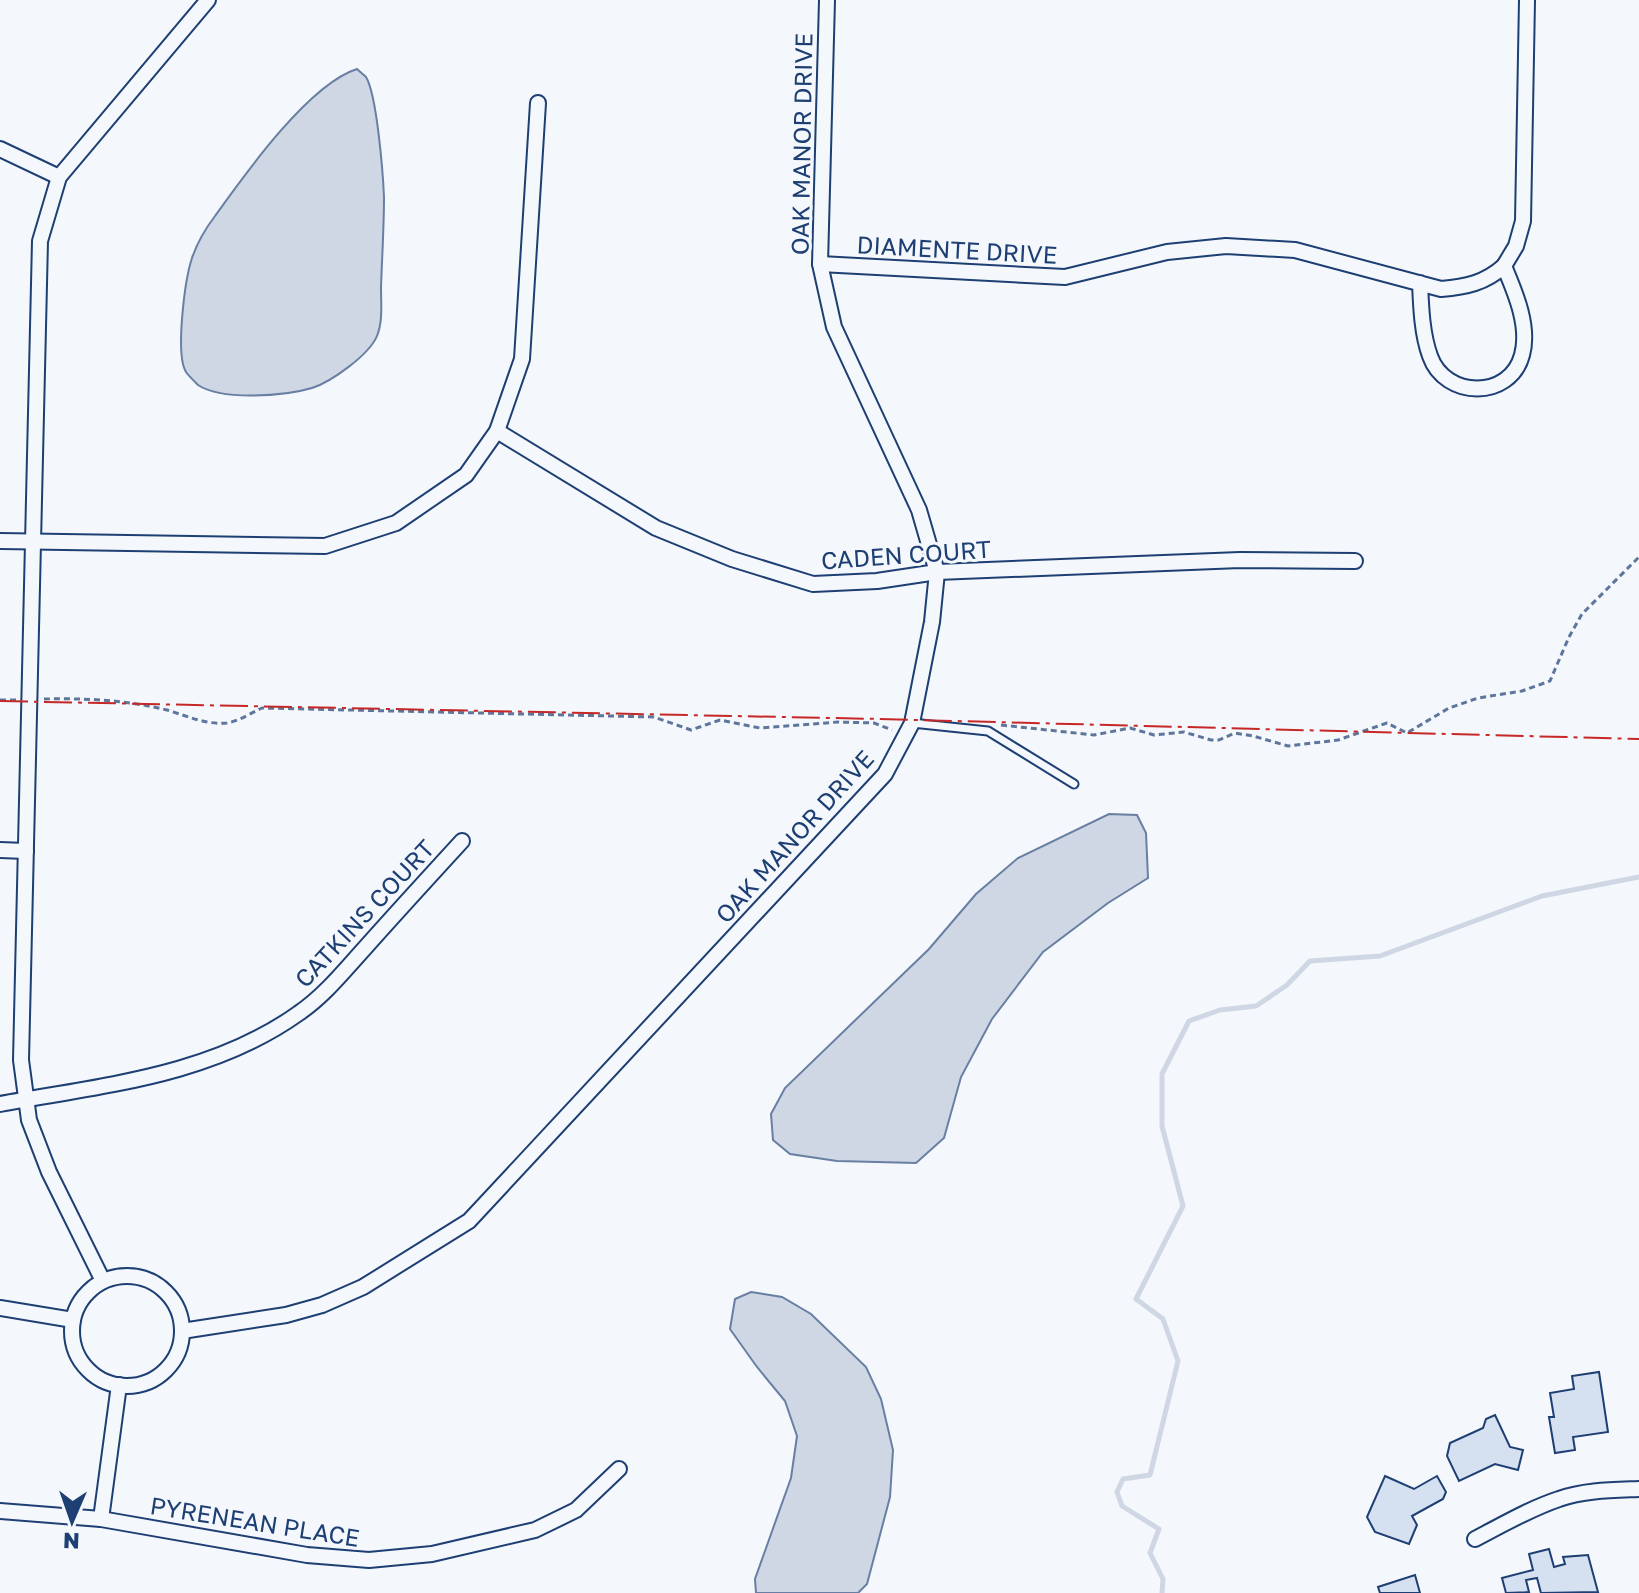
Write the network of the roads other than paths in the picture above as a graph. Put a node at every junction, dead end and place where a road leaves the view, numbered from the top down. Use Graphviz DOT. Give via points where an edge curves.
graph roads {
  1 [pos="208,0"];
  2 [pos="827,0"];
  3 [pos="1527,0"];
  4 [pos="538,103"];
  5 [pos="0,149"];
  6 [pos="59,177"];
  7 [pos="820,264"];
  8 [pos="1504,266"];
  9 [pos="1420,283"];
  10 [pos="497,431"];
  11 [pos="0,541"];
  12 [pos="34,542"];
  13 [pos="1355,561"];
  14 [pos="937,572"];
  15 [pos="909,729"];
  16 [pos="1074,784"];
  17 [pos="462,841"];
  18 [pos="0,850"];
  19 [pos="26,851"];
  20 [pos="26,1100"];
  21 [pos="0,1104"];
  22 [pos="103,1281"];
  23 [pos="0,1308"];
  24 [pos="73,1320"];
  25 [pos="182,1331"];
  26 [pos="119,1385"];
  27 [pos="619,1469"];
  28 [pos="1639,1489"];
  29 [pos="0,1511"];
  30 [pos="101,1519"];
  31 [pos="1475,1539"];
  1 -- 6 [label="street"];
  2 -- 7 [label="street, OAK MANOR DRIVE"];
  3 -- 8 [label="street" via="1523,221"];
  4 -- 10 [label="street" via="522,359"];
  5 -- 6 [label="street"];
  6 -- 12 [label="street" via="40,241"];
  7 -- 9 [label="street, DIAMENTE DRIVE" via="1065,277 1167,252 1226,246 1295,250"];
  7 -- 14 [label="street, OAK MANOR DRIVE" via="834,327 919,510"];
  8 -- 9 [label="street, DIAMENTE DRIVE" via="1465,287 1441,289"];
  8 -- 9 [label="street" via="1521,318 1522,354 1506,379 1483,390 1455,384 1430,358"];
  10 -- 12 [label="street" via="466,475 396,523 325,546"];
  10 -- 14 [label="street, CADEN COURT" via="656,528 732,559 813,584"];
  11 -- 12 [label="street"];
  12 -- 19 [label="street"];
  13 -- 14 [label="street, CADEN COURT" via="1240,560"];
  14 -- 15 [label="street, OAK MANOR DRIVE"];
  15 -- 16 [label="lane" via="988,731"];
  15 -- 25 [label="street, OAK MANOR DRIVE" via="885,774 469,1221 363,1287 322,1305"];
  17 -- 20 [label="street, CATKINS COURT" via="301,1013 203,1063"];
  18 -- 19 [label="street"];
  19 -- 20 [label="street" via="21,1060"];
  20 -- 21 [label="street, CATKINS COURT"];
  20 -- 22 [label="street" via="49,1172"];
  22 -- 24 [label="street" via="80,1301"];
  22 -- 25 [label="street" via="134,1276 163,1289 173,1301"];
  23 -- 24 [label="street"];
  24 -- 26 [label="street" via="80,1361 104,1381"];
  25 -- 26 [label="street" via="180,1346 163,1372 150,1381"];
  26 -- 30 [label="street"];
  27 -- 30 [label="street, PYRENEAN PLACE" via="576,1510 535,1530 432,1554 369,1560 307,1555"];
  28 -- 31 [label="street" via="1561,1498"];
  29 -- 30 [label="street, PYRENEAN PLACE"];
}
